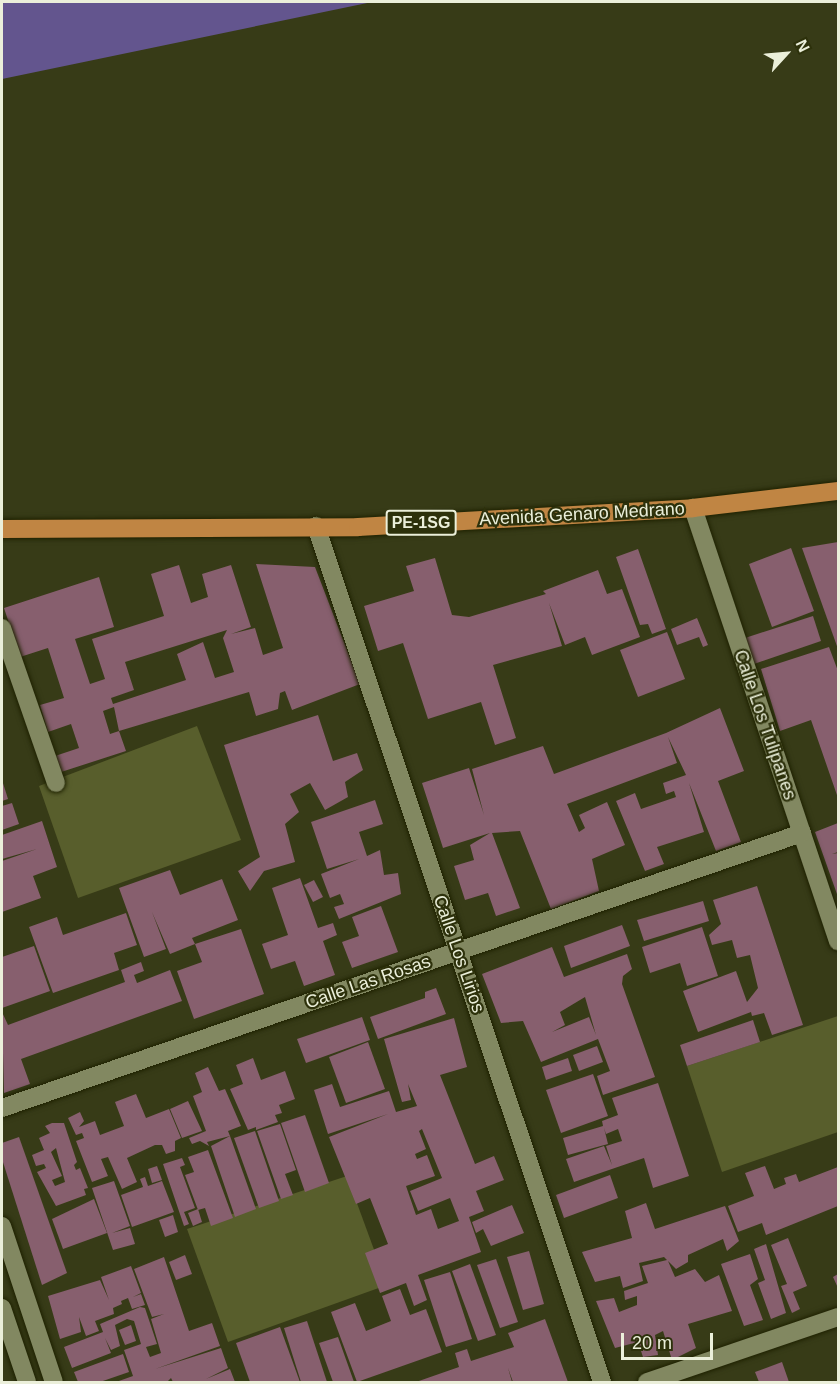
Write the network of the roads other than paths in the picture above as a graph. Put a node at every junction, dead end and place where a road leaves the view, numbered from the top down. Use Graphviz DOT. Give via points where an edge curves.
graph roads {
  1 [pos="838,491"];
  2 [pos="693,508"];
  3 [pos="316,526"];
  4 [pos="2,529"];
  5 [pos="2,628"];
  6 [pos="56,783"];
  7 [pos="802,832"];
  8 [pos="838,942"];
  9 [pos="458,951"];
  10 [pos="2,1108"];
  11 [pos="2,1226"];
  12 [pos="2,1308"];
  13 [pos="838,1317"];
  14 [pos="27,1383"];
  15 [pos="54,1383"];
  16 [pos="602,1383"];
  17 [pos="647,1383"];
  1 -- 2 [label="main road, Avenida Genaro Medrano / PE-1SG"];
  2 -- 3 [label="main road, Avenida Genaro Medrano / PE-1SG" via="358,527"];
  2 -- 7 [label="street, Calle Los Tulipanes"];
  3 -- 4 [label="main road, Avenida Genaro Medrano / PE-1SG"];
  3 -- 9 [label="street, Calle Los Lirios"];
  5 -- 6 [label="street"];
  7 -- 8 [label="street, Calle Los Tulipanes"];
  7 -- 9 [label="street, Calle Las Rosas"];
  9 -- 10 [label="street, Calle Las Rosas"];
  9 -- 16 [label="street, Calle Los Lirios"];
  11 -- 15 [label="street"];
  12 -- 14 [label="street"];
  13 -- 17 [label="street"];
}
